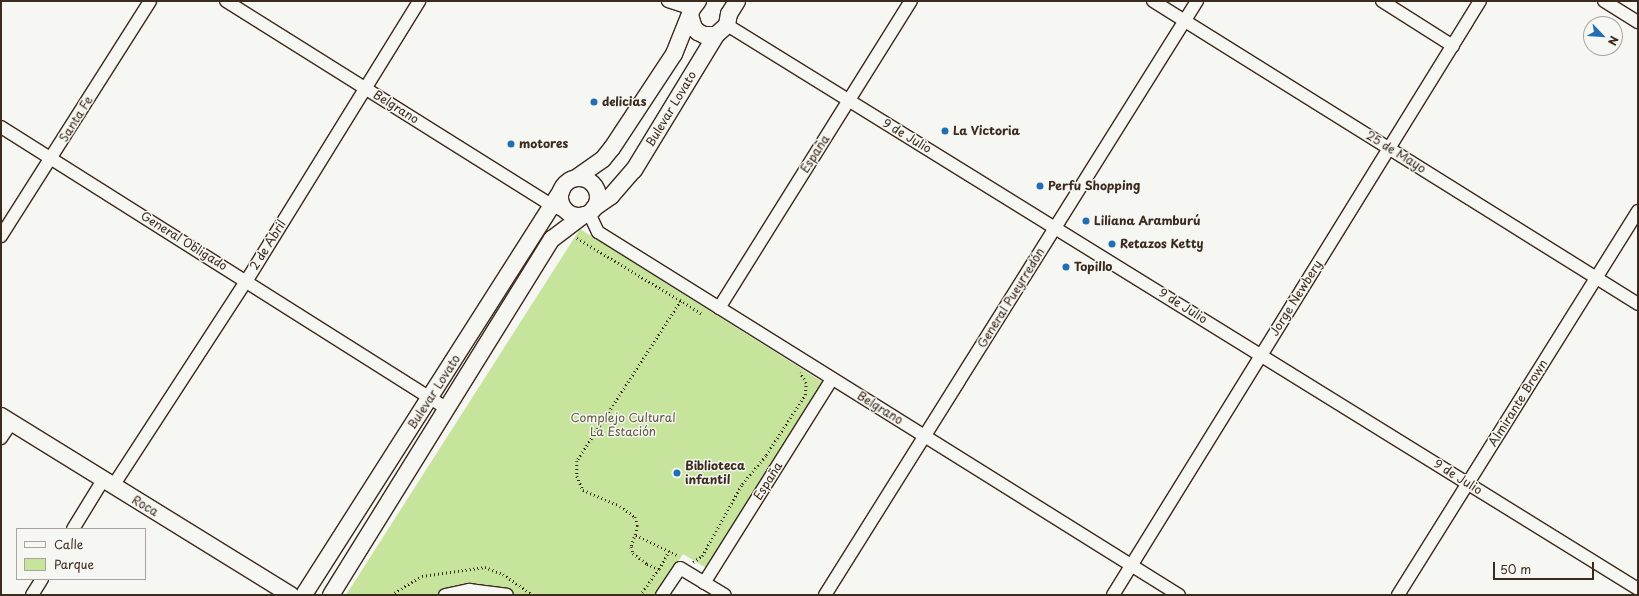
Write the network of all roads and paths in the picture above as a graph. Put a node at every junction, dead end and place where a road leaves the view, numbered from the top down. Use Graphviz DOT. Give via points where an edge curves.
graph roads {
  1 [pos="150,1"];
  2 [pos="226,1"];
  3 [pos="418,1"];
  4 [pos="668,1"];
  5 [pos="911,1"];
  6 [pos="1153,1"];
  7 [pos="1198,1"];
  8 [pos="1382,1"];
  9 [pos="1480,1"];
  10 [pos="1604,1"];
  11 [pos="693,8"];
  12 [pos="726,15"];
  13 [pos="1185,21"];
  14 [pos="1638,22"];
  15 [pos="1453,46"];
  16 [pos="365,87"];
  17 [pos="849,100"];
  18 [pos="1,127"];
  19 [pos="1390,149"];
  20 [pos="51,158"];
  21 [pos="576,178"];
  22 [pos="560,209"];
  23 [pos="1638,211"];
  24 [pos="589,212"];
  25 [pos="1055,226"];
  26 [pos="572,235"];
  27 [pos="1,236"];
  28 [pos="1597,278"];
  29 [pos="247,280"];
  30 [pos="678,299"];
  31 [pos="1638,304"];
  32 [pos="719,308"];
  33 [pos="705,316"];
  34 [pos="1261,354"];
  35 [pos="799,372"];
  36 [pos="832,379"];
  37 [pos="430,398"];
  38 [pos="446,408"];
  39 [pos="6,419"];
  40 [pos="925,437"];
  41 [pos="1,438"];
  42 [pos="108,483"];
  43 [pos="1467,483"];
  44 [pos="74,528"];
  45 [pos="636,535"];
  46 [pos="669,551"];
  47 [pos="683,561"];
  48 [pos="1131,565"];
  49 [pos="659,568"];
  50 [pos="41,580"];
  51 [pos="704,582"];
  52 [pos="1638,588"];
  53 [pos="304,594"];
  54 [pos="32,595"];
  55 [pos="331,595"];
  56 [pos="391,595"];
  57 [pos="445,595"];
  58 [pos="507,595"];
  59 [pos="533,595"];
  60 [pos="641,595"];
  61 [pos="662,595"];
  62 [pos="725,595"];
  63 [pos="825,595"];
  64 [pos="1113,595"];
  65 [pos="1179,595"];
  66 [pos="1398,595"];
  1 -- 20 [label="street, Santa Fe"];
  2 -- 16 [label="street, Belgrano"];
  3 -- 16 [label="street, 2 de Abril"];
  4 -- 11 [label="street"];
  5 -- 17 [label="street, España"];
  6 -- 13 [label="street, 25 de Mayo"];
  7 -- 13 [label="street, General Pueyrredón"];
  8 -- 15 [label="street"];
  9 -- 15 [label="street, Jorge Newbery"];
  10 -- 14 [label="street"];
  11 -- 12 [label="main road, 9 de Julio" via="691,22 698,32 704,35"];
  11 -- 21 [label="main road" via="674,54 612,148 603,159"];
  12 -- 17 [label="street, 9 de Julio"];
  12 -- 24 [label="main road, Bulevar Lovato" via="634,170 611,196"];
  13 -- 19 [label="street, 25 de Mayo"];
  13 -- 25 [label="street, General Pueyrredón"];
  15 -- 19 [label="street, Jorge Newbery"];
  16 -- 22 [label="street, Belgrano"];
  16 -- 29 [label="street, 2 de Abril"];
  17 -- 25 [label="street, 9 de Julio"];
  17 -- 32 [label="street, España"];
  18 -- 20 [label="street, General Obligado"];
  19 -- 28 [label="street, 25 de Mayo"];
  19 -- 34 [label="street, Jorge Newbery"];
  20 -- 27 [label="street, Santa Fe"];
  20 -- 29 [label="street, General Obligado"];
  21 -- 22 [label="main road" via="570,180 562,190"];
  21 -- 24 [label="main road" via="594,184 598,196"];
  22 -- 24 [label="main road"];
  22 -- 37 [label="main road, Bulevar Lovato"];
  23 -- 28 [label="street, Almirante Brown"];
  24 -- 32 [label="street, Belgrano" via="598,232"];
  24 -- 38 [label="main road, Bulevar Lovato" via="552,239"];
  25 -- 34 [label="street, 9 de Julio"];
  25 -- 40 [label="street, General Pueyrredón"];
  26 -- 30 [label="path"];
  28 -- 31 [label="street, 25 de Mayo"];
  28 -- 43 [label="street, Almirante Brown"];
  29 -- 37 [label="street, General Obligado"];
  29 -- 42 [label="street, 2 de Abril"];
  30 -- 33 [label="path"];
  30 -- 45 [label="path" via="681,301 577,461 577,476 583,490 635,517 638,526"];
  32 -- 36 [label="street, Belgrano"];
  34 -- 43 [label="street, 9 de Julio"];
  34 -- 48 [label="street, Jorge Newbery"];
  35 -- 47 [label="path" via="806,383 805,395 766,455 742,484 702,556 693,562"];
  36 -- 40 [label="street, Belgrano"];
  36 -- 51 [label="street, España"];
  37 -- 38 [label="street, General Obligado"];
  37 -- 53 [label="main road, Bulevar Lovato"];
  38 -- 55 [label="main road, Bulevar Lovato"];
  39 -- 41 [label="street"];
  39 -- 42 [label="main road, Roca"];
  40 -- 48 [label="street, Belgrano"];
  40 -- 63 [label="street, General Pueyrredón"];
  42 -- 44 [label="street, 2 de Abril"];
  42 -- 53 [label="main road, Roca"];
  43 -- 52 [label="street, 9 de Julio"];
  43 -- 66 [label="street, Almirante Brown"];
  45 -- 46 [label="path"];
  45 -- 49 [label="path" via="631,547 633,553 647,564"];
  46 -- 47 [label="path"];
  46 -- 49 [label="path"];
  47 -- 51 [label="street"];
  47 -- 61 [label="street"];
  48 -- 64 [label="street, Jorge Newbery"];
  48 -- 65 [label="street, Belgrano"];
  49 -- 60 [label="path"];
  50 -- 54 [label="street"];
  51 -- 62 [label="street"];
  56 -- 59 [label="path" via="422,576 485,567 503,574"];
  57 -- 58 [label="street" via="469,590"];
}
